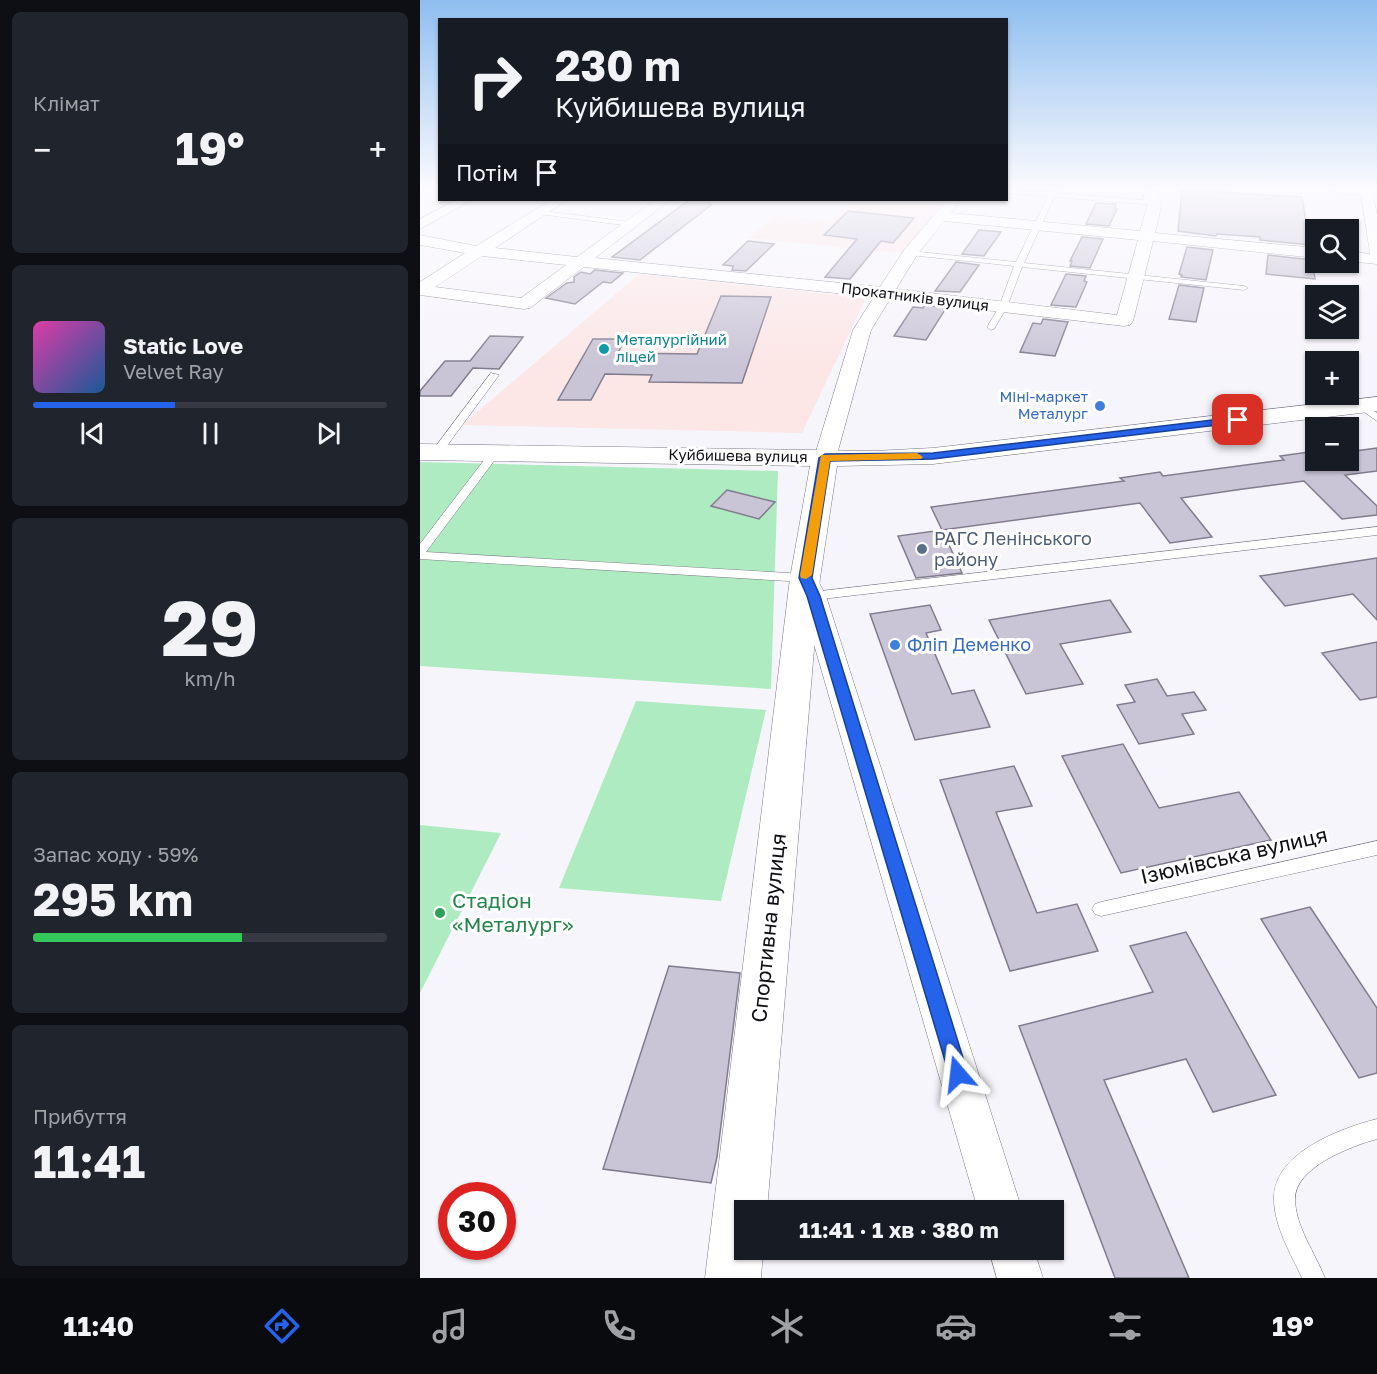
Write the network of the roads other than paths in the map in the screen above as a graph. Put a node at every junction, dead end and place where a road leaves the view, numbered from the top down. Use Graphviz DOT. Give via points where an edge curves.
graph roads {
  1 [pos="459,248"];
  2 [pos="481,248"];
  3 [pos="597,248"];
  4 [pos="914,248"];
  5 [pos="1027,248"];
  6 [pos="1143,248"];
  7 [pos="1255,248"];
  8 [pos="476,251"];
  9 [pos="1305,252"];
  10 [pos="910,253"];
  11 [pos="1359,257"];
  12 [pos="1377,259"];
  13 [pos="577,262"];
  14 [pos="1018,266"];
  15 [pos="1135,277"];
  16 [pos="1244,288"];
  17 [pos="420,289"];
  18 [pos="886,292"];
  19 [pos="1003,307"];
  20 [pos="991,327"];
  21 [pos="494,375"];
  22 [pos="1372,409"];
  23 [pos="429,452"];
  24 [pos="495,453"];
  25 [pos="825,458"];
  26 [pos="1377,531"];
  27 [pos="420,553"];
  28 [pos="809,587"];
  29 [pos="1377,848"];
  30 [pos="1101,909"];
  31 [pos="1377,1129"];
  32 [pos="997,1200"];
  33 [pos="1015,1260"];
  34 [pos="733,1278"];
  35 [pos="1020,1278"];
  36 [pos="1314,1278"];
  1 -- 8 [label="street, Прокатників вулиця"];
  2 -- 8 [label="street"];
  3 -- 13 [label="street"];
  4 -- 10 [label="street"];
  5 -- 14 [label="lane"];
  6 -- 15 [label="street"];
  7 -- 9 [label="street"];
  8 -- 13 [label="street, Прокатників вулиця"];
  8 -- 17 [label="street"];
  10 -- 14 [label="lane"];
  10 -- 18 [label="street"];
  11 -- 12 [label="street"];
  13 -- 17 [label="street" via="524,304"];
  13 -- 18 [label="street, Прокатників вулиця"];
  14 -- 15 [label="lane"];
  14 -- 19 [label="lane"];
  15 -- 16 [label="lane"];
  15 -- 19 [label="street, Прокатників вулиця" via="1125,321"];
  18 -- 19 [label="street, Прокатників вулиця"];
  18 -- 25 [label="street" via="862,330"];
  19 -- 20 [label="lane"];
  21 -- 23 [label="lane"];
  22 -- 25 [label="main road, Куйбишева вулиця" via="933,456"];
  23 -- 24 [label="main road, Куйбишева вулиця"];
  24 -- 25 [label="main road, Куйбишева вулиця"];
  24 -- 27 [label="lane"];
  25 -- 28 [label="main road, Спортивна вулиця"];
  26 -- 28 [label="lane"];
  27 -- 28 [label="lane"];
  28 -- 32 [label="street, Спортивна вулиця"];
  28 -- 34 [label="main road, Спортивна вулиця"];
  29 -- 30 [label="lane, Ізюмівська вулиця"];
  31 -- 36 [label="lane" via="1351,1135 1320,1152 1296,1170 1285,1192 1289,1222"];
  33 -- 35 [label="street"];
}
